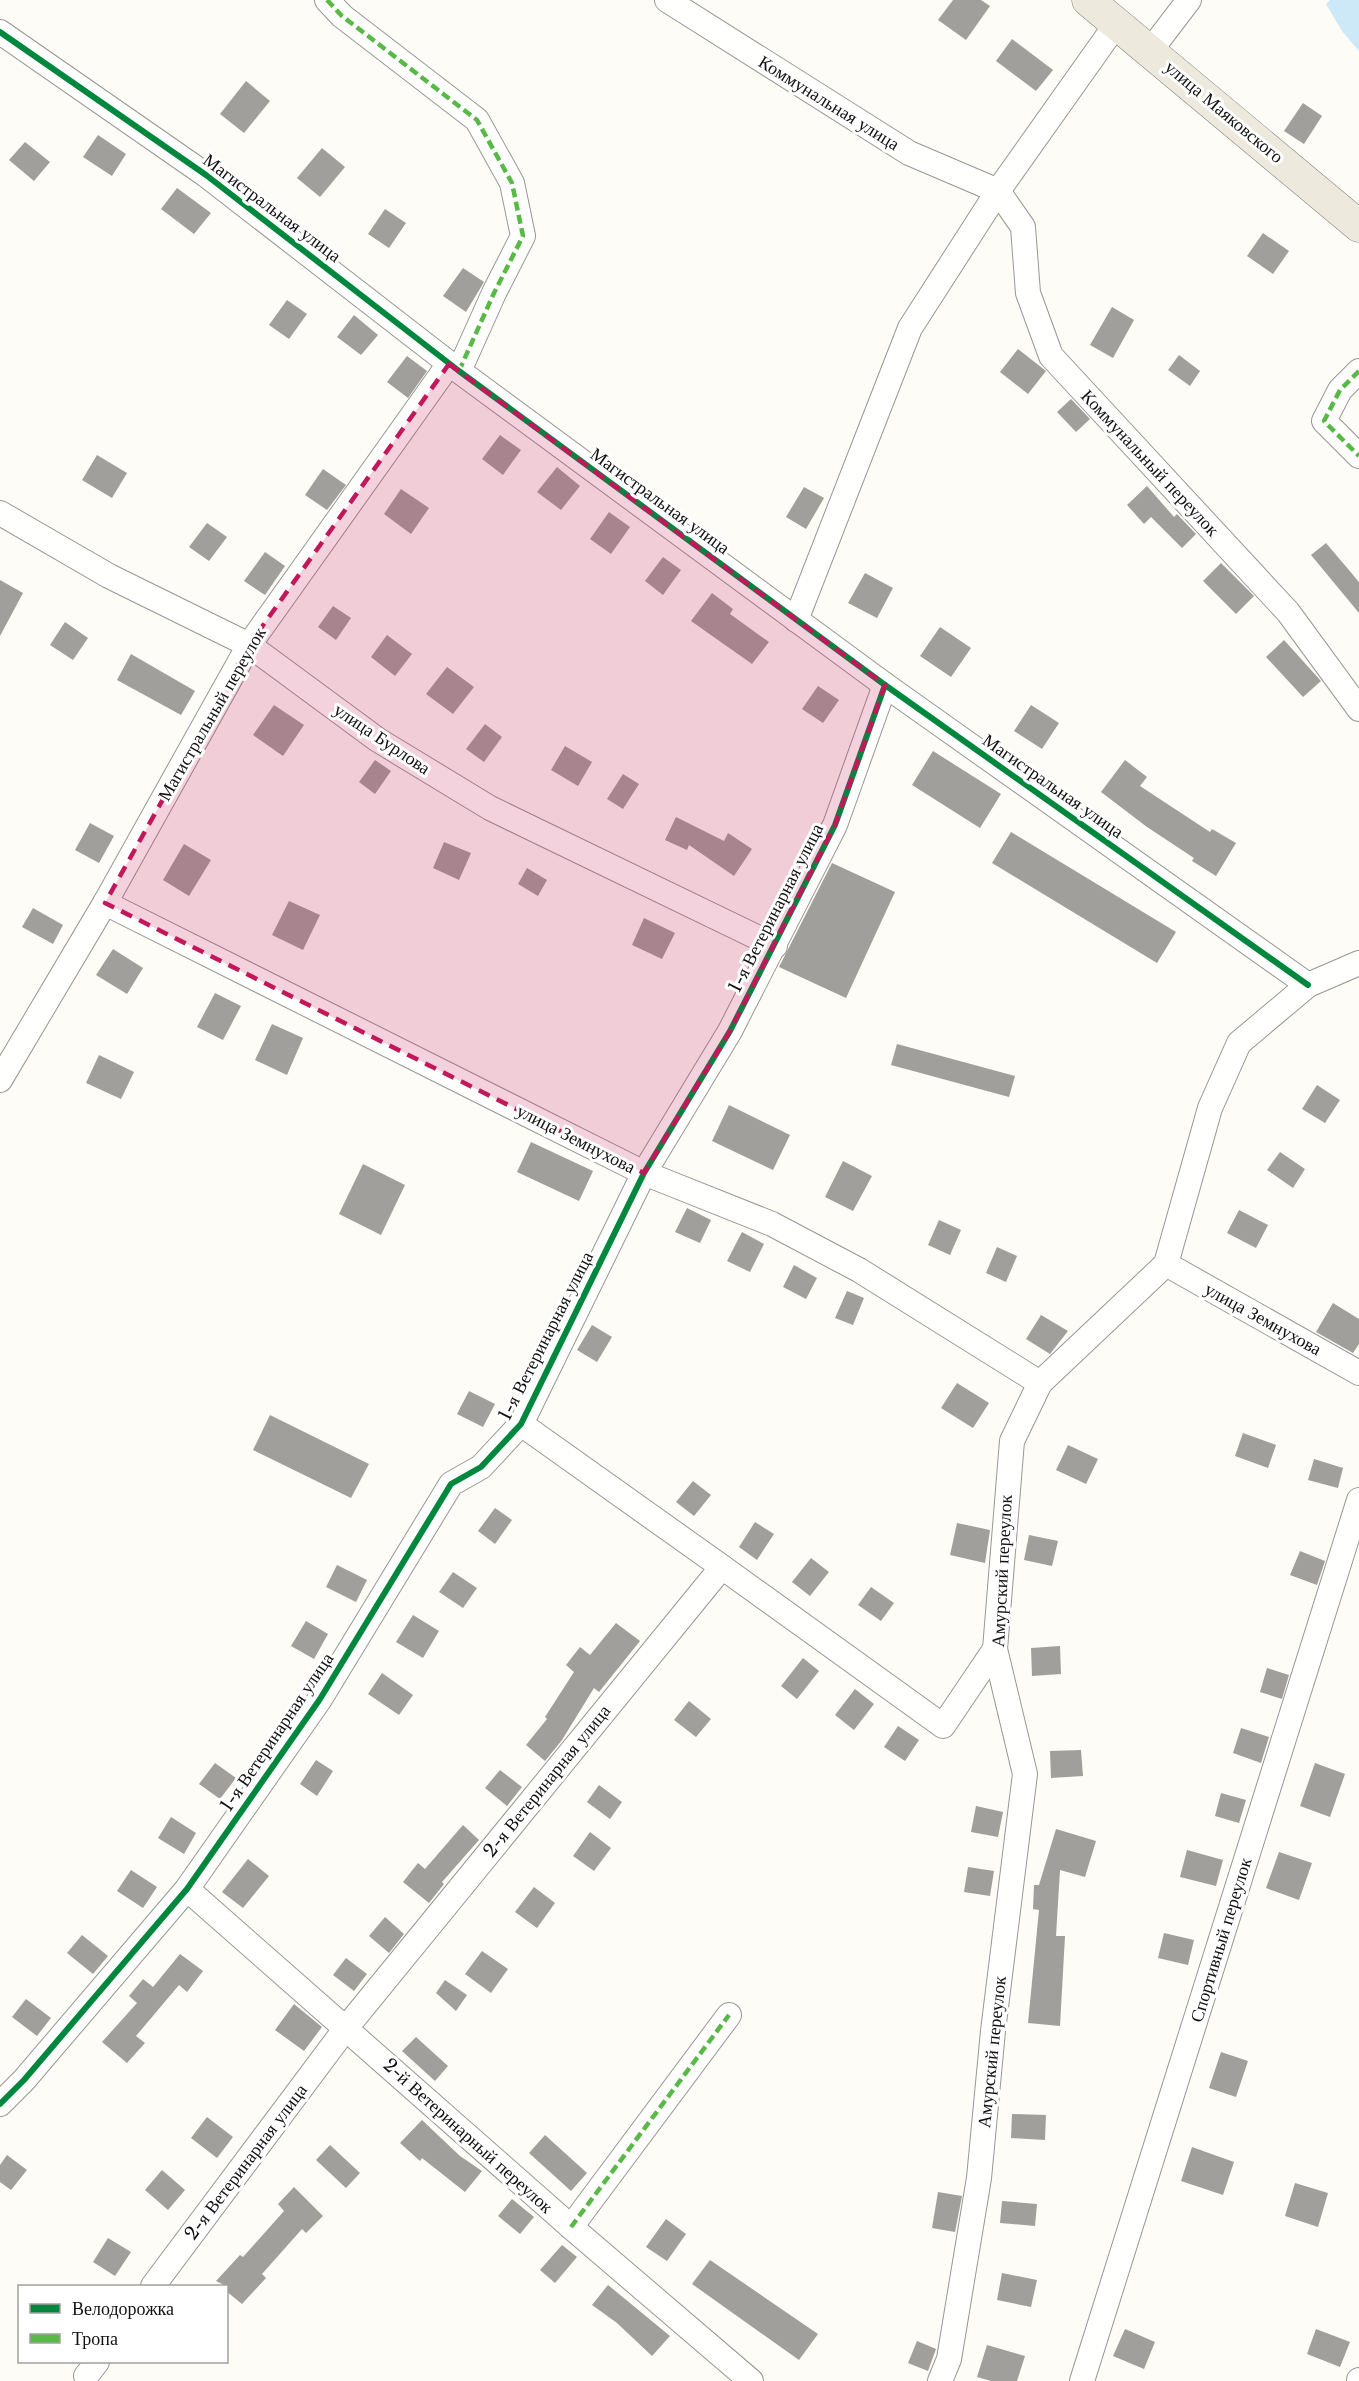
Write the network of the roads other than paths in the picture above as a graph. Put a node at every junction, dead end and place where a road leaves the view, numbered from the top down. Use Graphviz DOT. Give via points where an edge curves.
graph roads {
  1 [pos="327,0"];
  2 [pos="667,0"];
  3 [pos="1088,0"];
  4 [pos="1189,0"];
  5 [pos="1118,23"];
  6 [pos="0,32"];
  7 [pos="1150,51"];
  8 [pos="998,191"];
  9 [pos="1359,226"];
  10 [pos="454,367"];
  11 [pos="1359,371"];
  12 [pos="1359,456"];
  13 [pos="0,513"];
  14 [pos="796,620"];
  15 [pos="249,645"];
  16 [pos="885,686"];
  17 [pos="1359,709"];
  18 [pos="105,903"];
  19 [pos="775,946"];
  20 [pos="1359,963"];
  21 [pos="1308,985"];
  22 [pos="0,1080"];
  23 [pos="644,1173"];
  24 [pos="1166,1264"];
  25 [pos="1359,1373"];
  26 [pos="1040,1383"];
  27 [pos="521,1424"];
  28 [pos="1359,1500"];
  29 [pos="722,1567"];
  30 [pos="995,1649"];
  31 [pos="187,1889"];
  32 [pos="729,2015"];
  33 [pos="346,2028"];
  34 [pos="0,2104"];
  35 [pos="571,2227"];
  36 [pos="154,2285"];
  37 [pos="751,2381"];
  38 [pos="940,2381"];
  39 [pos="1082,2381"];
  1 -- 10 [label="street, Магистральный переулок" via="342,16 477,120 512,183 523,236"];
  2 -- 8 [label="street, Коммунальная улица" via="909,153"];
  3 -- 5 [label="main road, улица Маяковского"];
  4 -- 7 [label="street"];
  5 -- 7 [label="main road, улица Маяковского"];
  5 -- 8 [label="street"];
  6 -- 10 [label="street, Магистральная улица" via="206,175"];
  7 -- 9 [label="main road, улица Маяковского"];
  8 -- 14 [label="street" via="910,328"];
  8 -- 17 [label="street, Коммунальный переулок" via="1023,227 1028,293 1051,356 1288,612"];
  10 -- 14 [label="street, Магистральная улица"];
  10 -- 15 [label="street, Магистральный переулок"];
  11 -- 12 [label="street" via="1340,390 1324,421"];
  13 -- 15 [label="street, улица Бурлова" via="109,576"];
  14 -- 16 [label="street, Магистральная улица"];
  15 -- 18 [label="street, Магистральный переулок"];
  15 -- 19 [label="street, улица Бурлова" via="378,740 490,808"];
  16 -- 19 [label="street, 1-я Ветеринарная улица" via="835,825"];
  16 -- 21 [label="street, Магистральная улица"];
  18 -- 22 [label="street, Магистральный переулок"];
  18 -- 23 [label="street, улица Земнухова"];
  19 -- 23 [label="street, 1-я Ветеринарная улица" via="730,1031"];
  20 -- 21 [label="street"];
  21 -- 24 [label="street" via="1239,1043 1210,1108"];
  23 -- 26 [label="street, улица Земнухова" via="772,1224 850,1265"];
  23 -- 27 [label="street, 1-я Ветеринарная улица"];
  24 -- 25 [label="street, улица Земнухова"];
  24 -- 26 [label="street, Амурский переулок"];
  26 -- 30 [label="street, Амурский переулок" via="1012,1441"];
  27 -- 29 [label="street"];
  27 -- 31 [label="street, 1-я Ветеринарная улица" via="481,1467 451,1484 321,1699"];
  28 -- 39 [label="street, Спортивный переулок"];
  29 -- 30 [label="street" via="943,1726"];
  29 -- 33 [label="street, 2-я Ветеринарная улица"];
  30 -- 38 [label="street, Амурский переулок" via="1025,1774 979,2178 949,2359"];
  31 -- 33 [label="street, 2-й Ветеринарный переулок"];
  31 -- 34 [label="street, 1-я Ветеринарная улица"];
  32 -- 35 [label="street"];
  33 -- 35 [label="street, 2-й Ветеринарный переулок"];
  33 -- 36 [label="street, 2-я Ветеринарная улица"];
  35 -- 37 [label="street, 2-й Ветеринарный переулок"];
}
